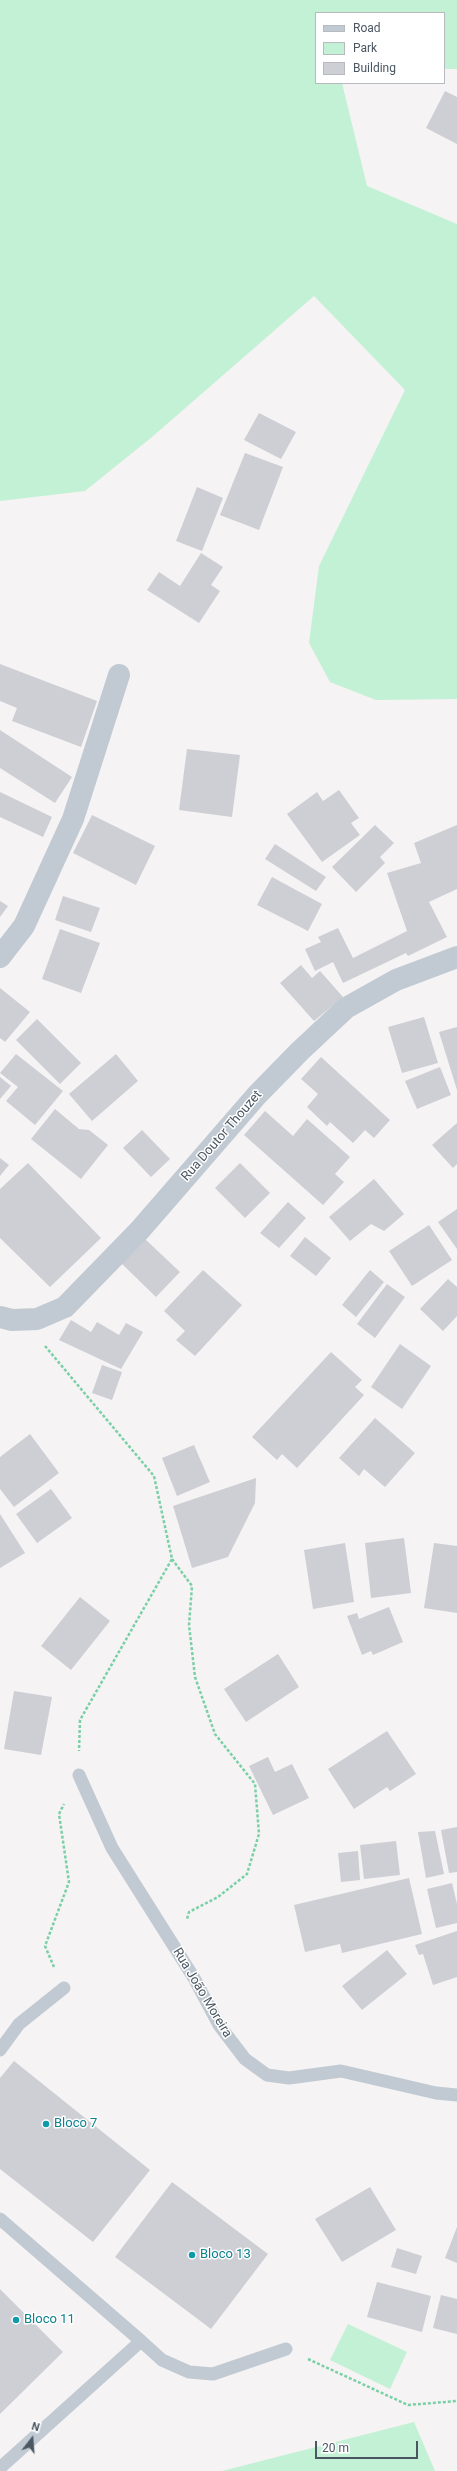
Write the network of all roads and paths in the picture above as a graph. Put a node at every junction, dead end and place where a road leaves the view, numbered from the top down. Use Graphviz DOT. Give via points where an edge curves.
graph roads {
  1 [pos="119,675"];
  2 [pos="0,957"];
  3 [pos="457,958"];
  4 [pos="0,1317"];
  5 [pos="27,1319"];
  6 [pos="172,1559"];
  7 [pos="79,1775"];
  8 [pos="175,1949"];
  9 [pos="64,1988"];
  10 [pos="0,2050"];
  11 [pos="457,2095"];
  12 [pos="0,2219"];
  13 [pos="141,2341"];
  14 [pos="286,2349"];
  15 [pos="457,2401"];
  16 [pos="0,2468"];
  1 -- 2 [label="street" via="74,819 24,926"];
  3 -- 5 [label="street, Rua Doutor Thouzet" via="451,958 396,980 346,1008 257,1095 139,1231 65,1307 37,1319"];
  4 -- 5 [label="street, Rua Doutor Thouzet" via="12,1320"];
  5 -- 6 [label="path" via="39,1338 154,1476"];
  6 -- 7 [label="path" via="80,1720"];
  6 -- 8 [label="path" via="192,1586 189,1624 195,1677 216,1734 255,1784 259,1834 247,1874 218,1897 189,1912"];
  7 -- 8 [label="lane, Rua João Moreira" via="112,1848"];
  7 -- 9 [label="path" via="58,1814 68,1882 44,1946"];
  8 -- 11 [label="lane, Rua João Moreira" via="219,2025 245,2059 266,2075 289,2078 341,2072 436,2093"];
  9 -- 10 [label="lane" via="19,2024"];
  12 -- 13 [label="lane"];
  13 -- 14 [label="lane" via="162,2360 189,2372 213,2374"];
  13 -- 16 [label="lane"];
  14 -- 15 [label="path" via="408,2405"];
}
